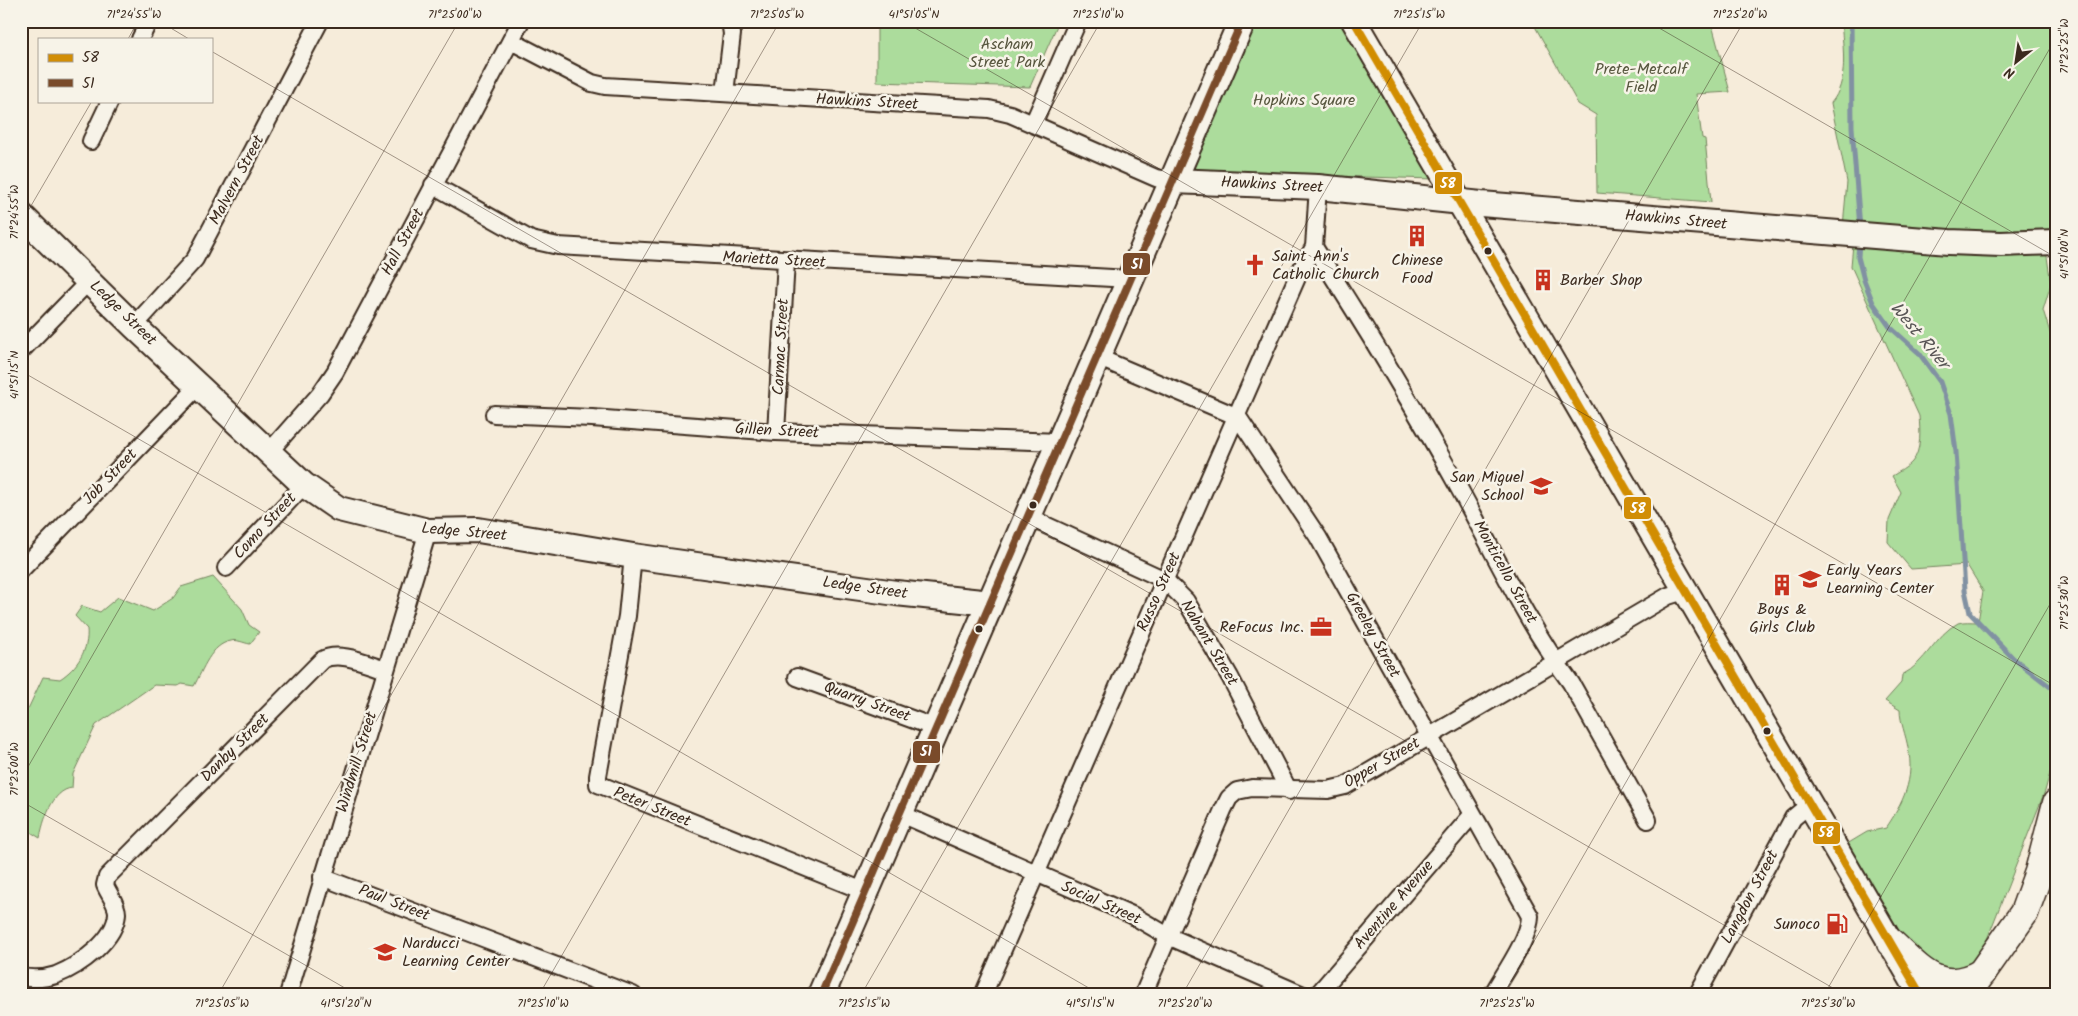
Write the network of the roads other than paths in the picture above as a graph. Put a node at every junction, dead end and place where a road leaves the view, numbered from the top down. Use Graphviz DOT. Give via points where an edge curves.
graph roads {
  1 [pos="149,21"];
  2 [pos="320,21"];
  3 [pos="521,21"];
  4 [pos="730,21"];
  5 [pos="1078,21"];
  6 [pos="1242,21"];
  7 [pos="1354,21"];
  8 [pos="140,38"];
  9 [pos="511,41"];
  10 [pos="725,93"];
  11 [pos="110,102"];
  12 [pos="1033,124"];
  13 [pos="91,141"];
  14 [pos="1173,181"];
  15 [pos="433,185"];
  16 [pos="1318,187"];
  17 [pos="1459,202"];
  18 [pos="21,215"];
  19 [pos="2057,242"];
  20 [pos="1314,247"];
  21 [pos="786,261"];
  22 [pos="1129,279"];
  23 [pos="90,280"];
  24 [pos="134,326"];
  25 [pos="21,351"];
  26 [pos="1097,357"];
  27 [pos="199,385"];
  28 [pos="494,414"];
  29 [pos="1238,417"];
  30 [pos="776,432"];
  31 [pos="1061,442"];
  32 [pos="269,452"];
  33 [pos="304,485"];
  34 [pos="1028,517"];
  35 [pos="428,531"];
  36 [pos="633,556"];
  37 [pos="226,568"];
  38 [pos="21,570"];
  39 [pos="1164,580"];
  40 [pos="1684,591"];
  41 [pos="991,603"];
  42 [pos="1556,663"];
  43 [pos="386,669"];
  44 [pos="797,676"];
  45 [pos="936,728"];
  46 [pos="1430,736"];
  47 [pos="1290,790"];
  48 [pos="2057,803"];
  49 [pos="1810,804"];
  50 [pos="899,814"];
  51 [pos="1472,815"];
  52 [pos="1648,820"];
  53 [pos="1035,874"];
  54 [pos="322,877"];
  55 [pos="866,892"];
  56 [pos="1168,936"];
  57 [pos="1891,943"];
  58 [pos="1982,973"];
  59 [pos="21,977"];
  60 [pos="288,995"];
  61 [pos="633,995"];
  62 [pos="821,995"];
  63 [pos="983,995"];
  64 [pos="1143,995"];
  65 [pos="1303,995"];
  66 [pos="1317,995"];
  67 [pos="1492,995"];
  68 [pos="1697,995"];
  69 [pos="1921,995"];
  70 [pos="1966,995"];
  1 -- 8 [label="street"];
  2 -- 24 [label="street, Malvern Street" via="195,260"];
  3 -- 9 [label="street, Hall Street"];
  4 -- 10 [label="street" via="732,34"];
  5 -- 12 [label="street"];
  6 -- 14 [label="main road"];
  7 -- 17 [label="street"];
  9 -- 10 [label="street, Hawkins Street" via="605,86"];
  9 -- 15 [label="street, Hall Street"];
  10 -- 12 [label="street, Hawkins Street" via="988,109"];
  11 -- 13 [label="street"];
  12 -- 14 [label="street, Hawkins Street" via="1156,178"];
  14 -- 16 [label="street, Hawkins Street"];
  14 -- 22 [label="main road"];
  15 -- 21 [label="street, Marietta Street" via="542,244"];
  15 -- 32 [label="street, Hall Street" via="335,372"];
  16 -- 17 [label="street, Hawkins Street"];
  16 -- 20 [label="street, Russo Street"];
  17 -- 19 [label="street, Hawkins Street" via="1976,244"];
  17 -- 40 [label="street"];
  18 -- 23 [label="street, Ledge Street"];
  20 -- 29 [label="street, Russo Street" via="1299,273"];
  20 -- 42 [label="street, Monticello Street" via="1429,434"];
  21 -- 22 [label="street, Marietta Street"];
  21 -- 30 [label="street, Carmac Street"];
  22 -- 26 [label="main road"];
  23 -- 24 [label="street, Ledge Street"];
  23 -- 25 [label="street"];
  24 -- 27 [label="street, Ledge Street"];
  26 -- 29 [label="street"];
  26 -- 31 [label="main road"];
  27 -- 32 [label="street, Ledge Street"];
  27 -- 38 [label="street, Job Street"];
  28 -- 30 [label="street, Gillen Street"];
  29 -- 39 [label="street, Russo Street"];
  29 -- 46 [label="street, Greeley Street" via="1318,536"];
  30 -- 31 [label="street, Gillen Street"];
  31 -- 34 [label="main road"];
  32 -- 33 [label="street, Ledge Street"];
  33 -- 35 [label="street, Ledge Street" via="339,509"];
  33 -- 37 [label="street, Como Street"];
  34 -- 39 [label="street, Nahant Street"];
  34 -- 41 [label="main road"];
  35 -- 36 [label="street, Ledge Street" via="478,530"];
  35 -- 43 [label="street, Windmill Street"];
  36 -- 41 [label="street, Ledge Street"];
  36 -- 55 [label="street, Peter Street" via="627,616 598,784"];
  39 -- 47 [label="street, Nahant Street" via="1186,601"];
  39 -- 53 [label="street, Russo Street"];
  40 -- 42 [label="street, Opper Street" via="1668,596"];
  40 -- 49 [label="street"];
  41 -- 45 [label="main road"];
  42 -- 46 [label="street, Opper Street"];
  42 -- 52 [label="street, Monticello Street" via="1571,683"];
  43 -- 54 [label="street, Windmill Street"];
  43 -- 59 [label="street, Danby Street" via="339,656 322,660 107,877 105,885 117,911 113,930 103,941 83,959 55,975 35,979"];
  44 -- 45 [label="street, Quarry Street"];
  45 -- 50 [label="main road"];
  46 -- 47 [label="street, Opper Street" via="1345,786 1328,790"];
  46 -- 51 [label="street, Greeley Street"];
  47 -- 56 [label="street, Opper Street" via="1252,788 1237,791 1229,798"];
  48 -- 58 [label="highway" via="2039,872 2024,912"];
  49 -- 57 [label="street"];
  49 -- 68 [label="street, Langdon Street" via="1793,818"];
  50 -- 53 [label="street, Social Street"];
  50 -- 55 [label="main road"];
  51 -- 66 [label="street, Aventine Avenue"];
  51 -- 67 [label="street, Greeley Street" via="1530,916 1524,938"];
  53 -- 56 [label="street, Social Street" via="1132,915"];
  53 -- 63 [label="street, Russo Street"];
  54 -- 60 [label="street, Windmill Street"];
  54 -- 61 [label="street, Paul Street"];
  55 -- 62 [label="main road"];
  56 -- 64 [label="street, Opper Street"];
  56 -- 65 [label="street, Social Street"];
  57 -- 58 [label="highway" via="1932,979 1945,983 1969,980"];
  57 -- 69 [label="street"];
  58 -- 70 [label="highway"];
}
